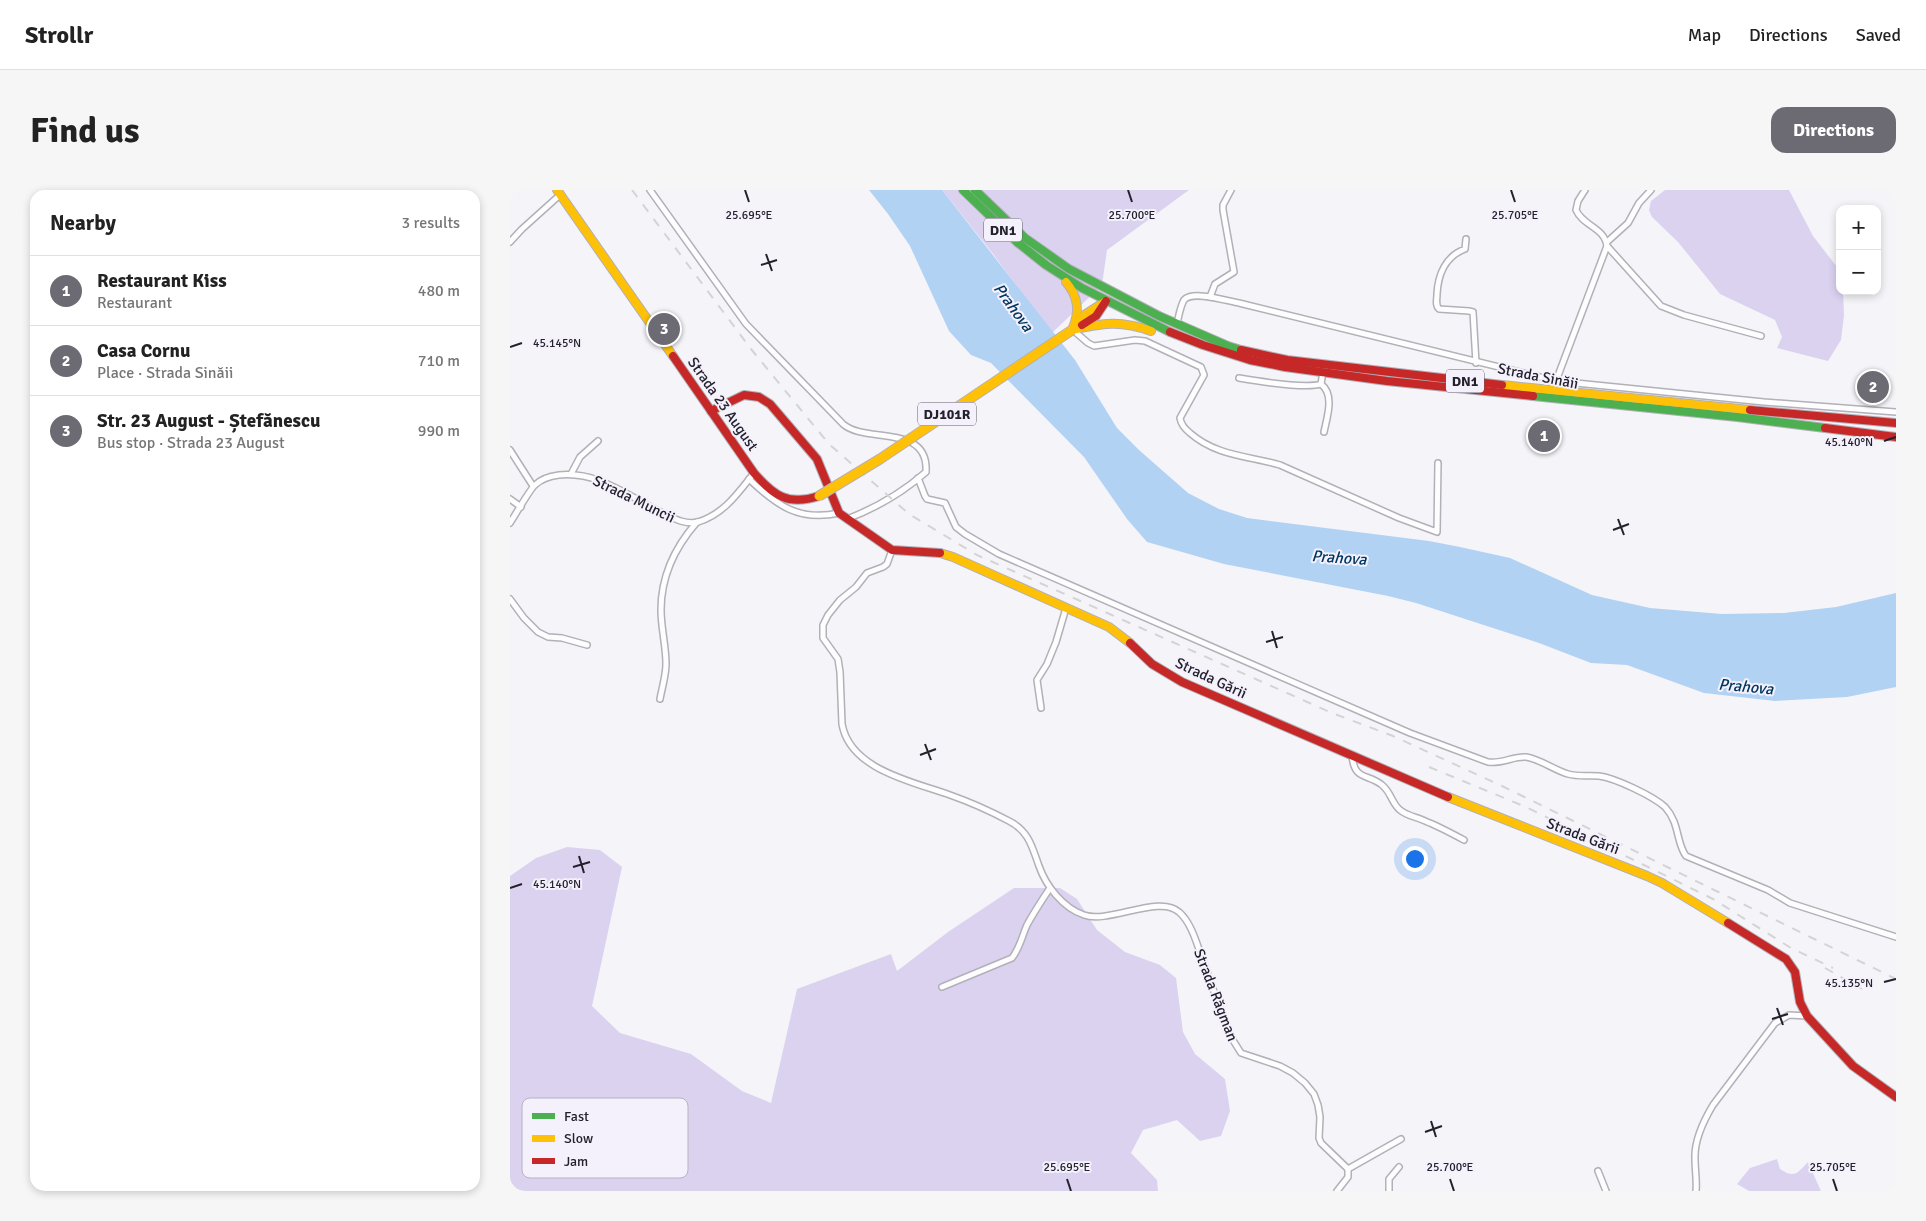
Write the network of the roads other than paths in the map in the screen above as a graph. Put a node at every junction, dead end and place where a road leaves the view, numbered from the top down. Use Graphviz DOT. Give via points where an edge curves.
graph roads {
  1 [pos="650,190"];
  2 [pos="963,190"];
  3 [pos="975,190"];
  4 [pos="1231,190"];
  5 [pos="1585,190"];
  6 [pos="1651,190"];
  7 [pos="559,192"];
  8 [pos="1466,239"];
  9 [pos="510,242"];
  10 [pos="1607,244"];
  11 [pos="1046,265"];
  12 [pos="1111,292"];
  13 [pos="1210,298"];
  14 [pos="1106,301"];
  15 [pos="1177,324"];
  16 [pos="1072,330"];
  17 [pos="1761,336"];
  18 [pos="1223,352"];
  19 [pos="1476,363"];
  20 [pos="1322,372"];
  21 [pos="1239,378"];
  22 [pos="1556,381"];
  23 [pos="1321,384"];
  24 [pos="711,411"];
  25 [pos="1896,412"];
  26 [pos="1896,422"];
  27 [pos="1802,425"];
  28 [pos="1896,431"];
  29 [pos="1324,432"];
  30 [pos="1896,438"];
  31 [pos="598,442"];
  32 [pos="510,450"];
  33 [pos="1438,463"];
  34 [pos="571,474"];
  35 [pos="752,476"];
  36 [pos="918,478"];
  37 [pos="533,486"];
  38 [pos="510,499"];
  39 [pos="521,507"];
  40 [pos="839,513"];
  41 [pos="847,519"];
  42 [pos="697,522"];
  43 [pos="510,523"];
  44 [pos="892,550"];
  45 [pos="510,599"];
  46 [pos="1066,608"];
  47 [pos="587,645"];
  48 [pos="660,699"];
  49 [pos="1041,708"];
  50 [pos="1352,755"];
  51 [pos="1464,840"];
  52 [pos="1050,888"];
  53 [pos="1896,937"];
  54 [pos="942,987"];
  55 [pos="1807,1016"];
  56 [pos="1896,1097"];
  57 [pos="1401,1139"];
  58 [pos="1399,1167"];
  59 [pos="1348,1169"];
  60 [pos="1598,1171"];
  61 [pos="1337,1191"];
  62 [pos="1389,1191"];
  63 [pos="1606,1191"];
  64 [pos="1696,1191"];
  1 -- 36 [label="street" via="746,324 848,428 905,439 915,446 926,465 926,472"];
  2 -- 11 [label="main road, DN1"];
  3 -- 12 [label="main road, DN1" via="1038,249"];
  4 -- 13 [label="street" via="1223,210 1234,272 1215,284"];
  5 -- 10 [label="street" via="1576,210 1582,219 1603,234"];
  6 -- 10 [label="street" via="1628,223"];
  7 -- 9 [label="street"];
  7 -- 24 [label="main road, Strada 23 August / DJ101R"];
  8 -- 19 [label="street" via="1465,249 1454,255 1442,270 1436,304 1439,309 1473,312"];
  10 -- 17 [label="street" via="1661,306"];
  10 -- 22 [label="street"];
  11 -- 14 [label="main road, DN1"];
  11 -- 16 [label="main road" via="1077,296 1079,316"];
  12 -- 14 [label="main road"];
  12 -- 15 [label="main road, DN1"];
  13 -- 15 [label="street, Strada Sinăii" via="1194,295 1186,299"];
  13 -- 19 [label="street, Strada Sinăii"];
  14 -- 16 [label="main road, DJ101R" via="1097,316"];
  14 -- 18 [label="main road, DN1" via="1163,329"];
  15 -- 26 [label="main road, DN1" via="1240,350 1287,360 1466,382"];
  16 -- 18 [label="main road" via="1102,322 1127,323 1194,347"];
  16 -- 33 [label="street" via="1094,346 1145,341 1201,367 1204,375 1180,423 1208,446 1220,452 1280,465 1437,532"];
  16 -- 35 [label="main road, Strada 23 August / DJ101R, bridge" via="820,496 804,501 787,499"];
  18 -- 20 [label="main road, DN1" via="1263,363"];
  19 -- 22 [label="street, Strada Sinăii"];
  20 -- 23 [label="street"];
  20 -- 27 [label="main road, DN1"];
  21 -- 23 [label="street" via="1273,383"];
  22 -- 25 [label="street, Strada Sinăii"];
  23 -- 29 [label="street" via="1329,399"];
  24 -- 35 [label="main road, Strada 23 August / DJ101R"];
  24 -- 40 [label="main road" via="744,395 759,397 770,404 817,459"];
  27 -- 28 [label="main road, DN1"];
  27 -- 30 [label="main road, DN1"];
  31 -- 34 [label="street" via="580,457"];
  32 -- 37 [label="street"];
  34 -- 37 [label="street, Strada Muncii" via="554,476"];
  34 -- 42 [label="street, Strada Muncii" via="601,481 680,521"];
  35 -- 40 [label="street" via="768,497 790,511 816,517"];
  35 -- 42 [label="street, Strada Muncii" via="726,507"];
  36 -- 41 [label="street" via="892,498"];
  36 -- 53 [label="street" via="925,496 945,503 952,520 964,534 1008,558 1410,733 1488,762 1528,758 1569,775 1609,778 1656,801 1670,814 1686,856 1768,890 1790,903"];
  37 -- 39 [label="street"];
  38 -- 39 [label="street"];
  39 -- 43 [label="street"];
  40 -- 41 [label="main road"];
  41 -- 44 [label="main road"];
  42 -- 48 [label="street, Strada Muncii" via="683,539 663,588 661,611 666,665"];
  44 -- 46 [label="main road, Strada Gării" via="945,554"];
  44 -- 52 [label="street" via="887,564 867,573 840,600 828,615 822,631 823,638 838,659 843,732 856,750 885,772 953,796 1019,826 1027,835"];
  45 -- 47 [label="street" via="538,632"];
  46 -- 49 [label="street" via="1048,664 1037,680"];
  46 -- 50 [label="main road, Strada Gării" via="1109,627 1152,664 1182,682"];
  50 -- 51 [label="street" via="1357,772 1382,786 1401,811"];
  50 -- 55 [label="main road, Strada Gării" via="1647,876 1786,959 1793,967 1800,1002"];
  52 -- 54 [label="street" via="1012,958"];
  52 -- 59 [label="street, Strada Răgman" via="1085,916 1097,917 1166,905 1179,912 1192,932 1234,1045 1241,1053 1280,1066 1305,1083 1318,1105 1318,1138"];
  55 -- 56 [label="main road" via="1853,1066"];
  55 -- 64 [label="street" via="1789,1015 1775,1023 1704,1119 1696,1148"];
  57 -- 59 [label="street"];
  58 -- 62 [label="street" via="1389,1179"];
  59 -- 61 [label="street" via="1348,1177"];
  60 -- 63 [label="street"];
}
